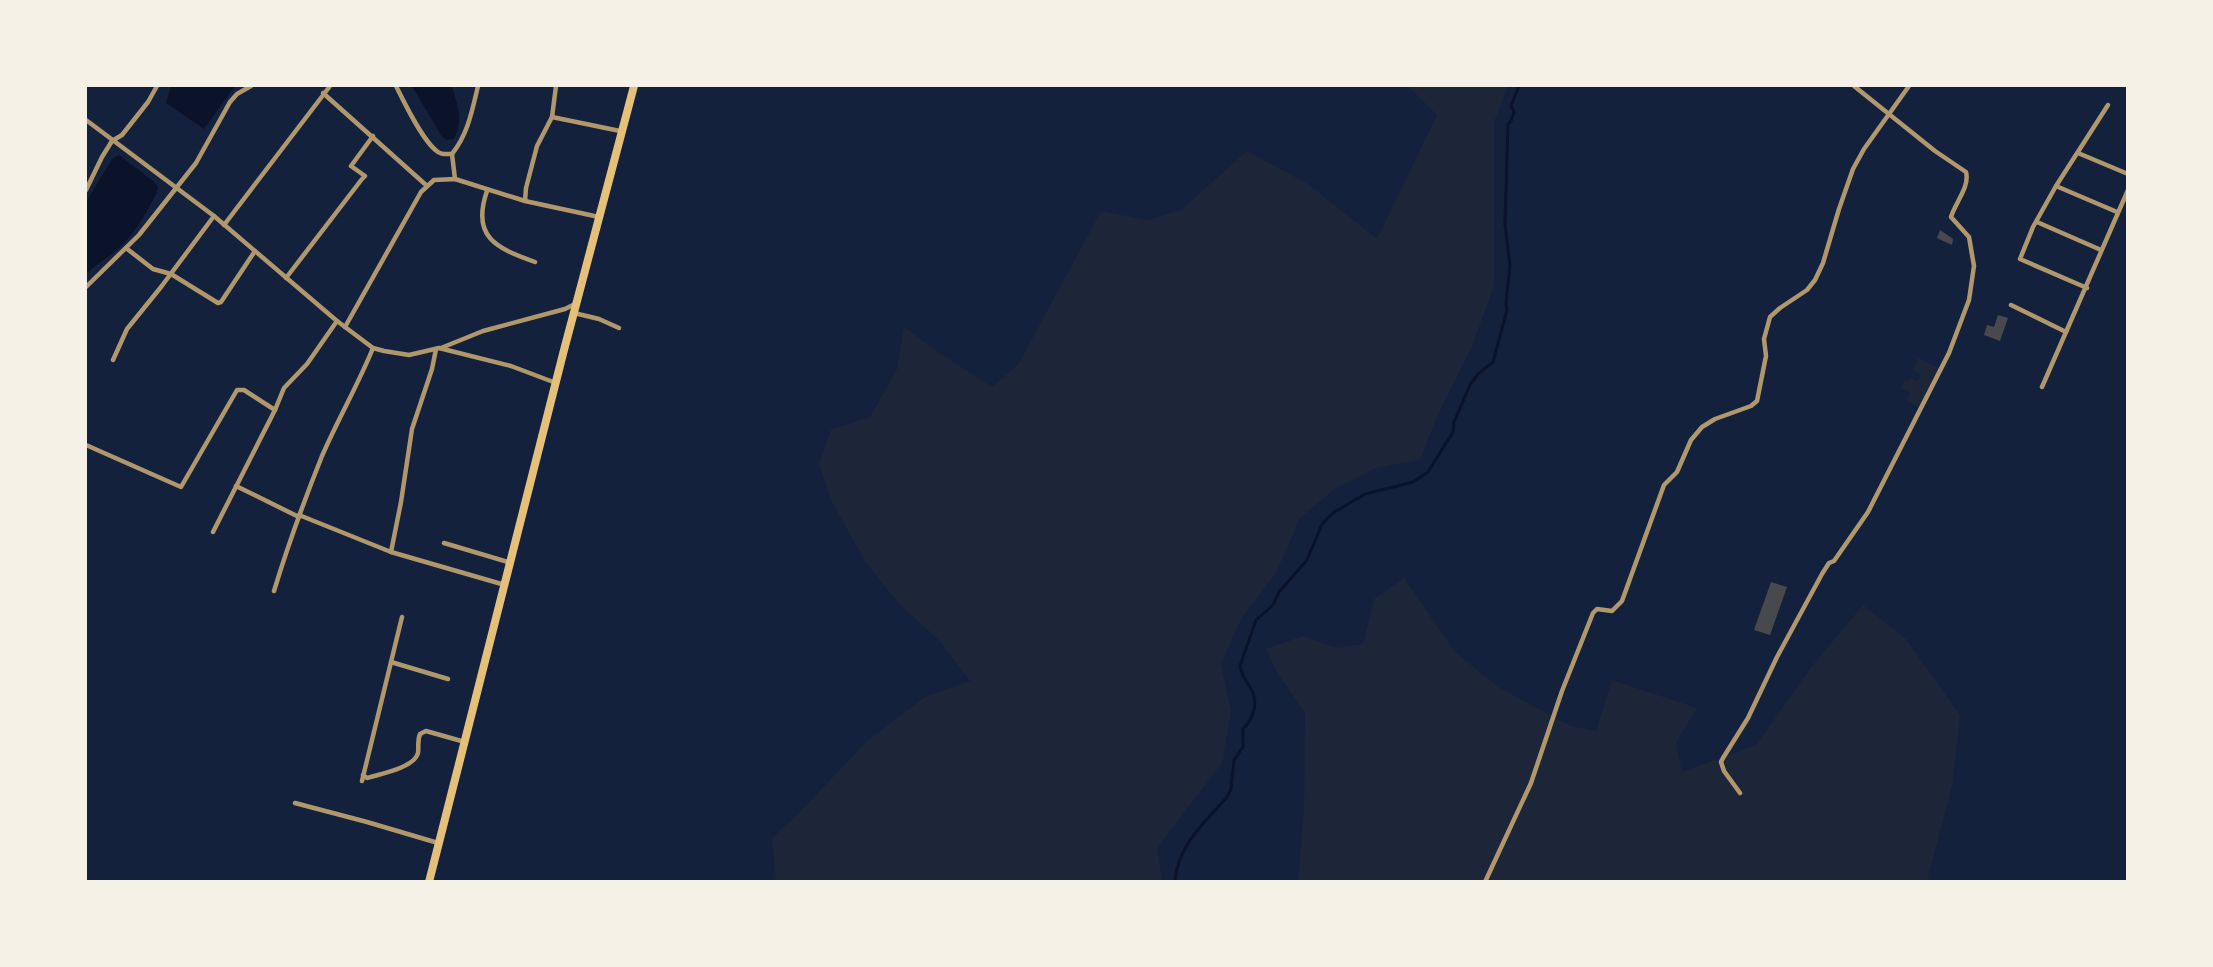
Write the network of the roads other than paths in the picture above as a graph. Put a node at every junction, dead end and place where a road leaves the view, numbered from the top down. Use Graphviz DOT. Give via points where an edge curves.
graph roads {
  1 [pos="157,86"];
  2 [pos="251,86"];
  3 [pos="330,86"];
  4 [pos="396,86"];
  5 [pos="478,86"];
  6 [pos="556,86"];
  7 [pos="634,86"];
  8 [pos="1854,86"];
  9 [pos="1909,86"];
  10 [pos="323,93"];
  11 [pos="2108,105"];
  12 [pos="1887,113"];
  13 [pos="552,117"];
  14 [pos="86,120"];
  15 [pos="620,131"];
  16 [pos="372,136"];
  17 [pos="112,141"];
  18 [pos="2078,153"];
  19 [pos="452,154"];
  20 [pos="2127,174"];
  21 [pos="455,179"];
  22 [pos="426,185"];
  23 [pos="2056,186"];
  24 [pos="175,188"];
  25 [pos="86,190"];
  26 [pos="487,190"];
  27 [pos="2127,190"];
  28 [pos="525,201"];
  29 [pos="2117,212"];
  30 [pos="214,216"];
  31 [pos="599,217"];
  32 [pos="2037,222"];
  33 [pos="224,225"];
  34 [pos="126,248"];
  35 [pos="2101,250"];
  36 [pos="255,251"];
  37 [pos="535,262"];
  38 [pos="171,274"];
  39 [pos="286,278"];
  40 [pos="86,287"];
  41 [pos="2086,288"];
  42 [pos="578,302"];
  43 [pos="2012,305"];
  44 [pos="574,313"];
  45 [pos="337,321"];
  46 [pos="345,327"];
  47 [pos="619,328"];
  48 [pos="2066,332"];
  49 [pos="373,348"];
  50 [pos="437,349"];
  51 [pos="113,360"];
  52 [pos="556,383"];
  53 [pos="2042,387"];
  54 [pos="275,410"];
  55 [pos="86,445"];
  56 [pos="236,486"];
  57 [pos="299,516"];
  58 [pos="213,532"];
  59 [pos="444,543"];
  60 [pos="391,552"];
  61 [pos="511,562"];
  62 [pos="505,585"];
  63 [pos="274,591"];
  64 [pos="402,617"];
  65 [pos="391,662"];
  66 [pos="448,679"];
  67 [pos="465,742"];
  68 [pos="1740,793"];
  69 [pos="295,803"];
  70 [pos="438,843"];
  71 [pos="429,882"];
  72 [pos="1485,882"];
  1 -- 17 [label="street" via="122,135"];
  2 -- 24 [label="street" via="230,102 196,163"];
  3 -- 10 [label="street"];
  4 -- 19 [label="street" via="434,149"];
  5 -- 19 [label="street" via="471,119"];
  6 -- 13 [label="street"];
  7 -- 15 [label="highway"];
  8 -- 12 [label="street"];
  9 -- 12 [label="street"];
  10 -- 16 [label="street"];
  10 -- 33 [label="street"];
  11 -- 18 [label="street"];
  12 -- 68 [label="street" via="1966,172 1965,185 1951,217 1969,237 1974,266 1970,296 1949,353 1868,512 1822,574 1721,762"];
  12 -- 72 [label="street" via="1853,170 1815,280 1770,317 1757,400 1708,423 1691,440 1677,472 1665,483 1622,601 1612,611 1596,609 1593,613 1531,783"];
  13 -- 15 [label="street"];
  13 -- 28 [label="street" via="537,146"];
  14 -- 17 [label="street"];
  15 -- 31 [label="highway"];
  16 -- 22 [label="street"];
  16 -- 39 [label="street" via="351,166 365,176"];
  17 -- 24 [label="street"];
  17 -- 25 [label="street"];
  18 -- 20 [label="street"];
  18 -- 23 [label="street"];
  19 -- 21 [label="street"];
  21 -- 22 [label="street" via="434,180"];
  21 -- 26 [label="street"];
  22 -- 46 [label="street"];
  23 -- 29 [label="street"];
  23 -- 32 [label="street"];
  24 -- 30 [label="street"];
  24 -- 34 [label="street"];
  26 -- 28 [label="street"];
  26 -- 37 [label="street" via="484,231 507,252"];
  27 -- 29 [label="street"];
  28 -- 31 [label="street"];
  29 -- 35 [label="street"];
  30 -- 33 [label="street"];
  30 -- 38 [label="street"];
  31 -- 42 [label="highway"];
  32 -- 35 [label="street"];
  32 -- 41 [label="street" via="2020,259"];
  33 -- 36 [label="street"];
  34 -- 38 [label="street" via="153,268"];
  34 -- 40 [label="street"];
  35 -- 41 [label="street"];
  36 -- 38 [label="street" via="220,303"];
  36 -- 39 [label="street"];
  38 -- 51 [label="street" via="127,329"];
  39 -- 45 [label="street"];
  41 -- 48 [label="street"];
  42 -- 44 [label="highway"];
  42 -- 50 [label="street"];
  43 -- 48 [label="street"];
  44 -- 47 [label="street"];
  44 -- 52 [label="highway"];
  45 -- 46 [label="street"];
  45 -- 54 [label="street" via="307,364 284,388"];
  46 -- 49 [label="street"];
  48 -- 53 [label="street"];
  49 -- 50 [label="street" via="409,355"];
  49 -- 57 [label="street"];
  50 -- 52 [label="street" via="511,366"];
  50 -- 60 [label="street" via="412,429"];
  52 -- 61 [label="highway"];
  54 -- 55 [label="street" via="244,390 237,390 179,488"];
  54 -- 56 [label="street"];
  56 -- 57 [label="street"];
  56 -- 58 [label="street"];
  57 -- 60 [label="street"];
  57 -- 63 [label="street"];
  59 -- 61 [label="street"];
  60 -- 62 [label="street"];
  61 -- 62 [label="highway"];
  62 -- 67 [label="highway"];
  64 -- 65 [label="street"];
  65 -- 66 [label="street"];
  65 -- 67 [label="street" via="363,778 410,763 418,752 420,734 426,731"];
  67 -- 70 [label="highway"];
  69 -- 70 [label="street"];
  70 -- 71 [label="highway"];
}
